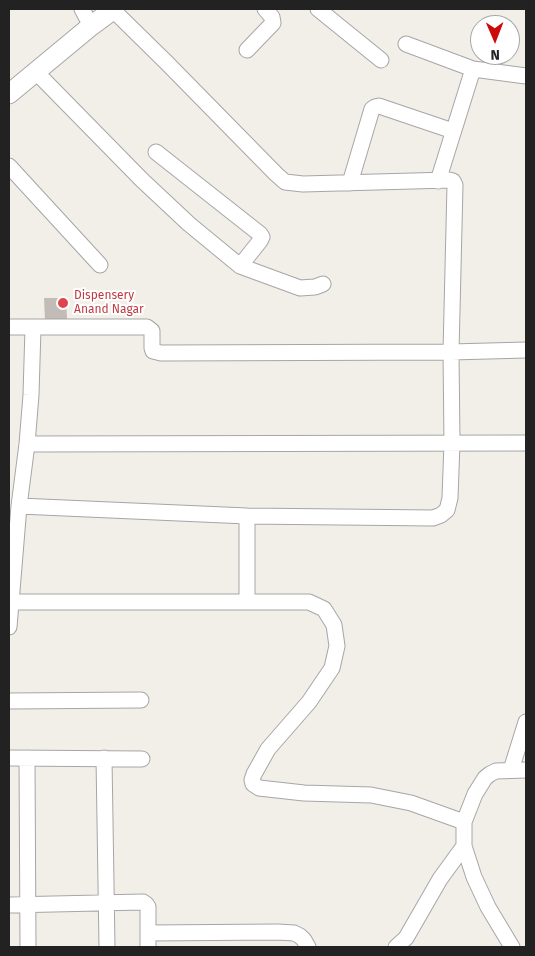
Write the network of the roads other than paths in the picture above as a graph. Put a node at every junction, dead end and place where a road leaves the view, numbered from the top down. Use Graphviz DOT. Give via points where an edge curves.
graph roads {
  1 [pos="82,9"];
  2 [pos="113,9"];
  3 [pos="265,9"];
  4 [pos="318,9"];
  5 [pos="91,26"];
  6 [pos="406,44"];
  7 [pos="246,50"];
  8 [pos="381,60"];
  9 [pos="473,70"];
  10 [pos="36,72"];
  11 [pos="526,76"];
  12 [pos="9,94"];
  13 [pos="453,131"];
  14 [pos="156,152"];
  15 [pos="9,166"];
  16 [pos="438,181"];
  17 [pos="350,183"];
  18 [pos="100,265"];
  19 [pos="240,266"];
  20 [pos="323,284"];
  21 [pos="9,327"];
  22 [pos="33,328"];
  23 [pos="526,350"];
  24 [pos="451,352"];
  25 [pos="452,443"];
  26 [pos="27,444"];
  27 [pos="526,444"];
  28 [pos="16,468"];
  29 [pos="19,506"];
  30 [pos="247,516"];
  31 [pos="11,574"];
  32 [pos="10,602"];
  33 [pos="247,602"];
  34 [pos="9,627"];
  35 [pos="141,700"];
  36 [pos="9,701"];
  37 [pos="526,722"];
  38 [pos="9,758"];
  39 [pos="27,758"];
  40 [pos="104,758"];
  41 [pos="142,759"];
  42 [pos="511,770"];
  43 [pos="526,770"];
  44 [pos="464,822"];
  45 [pos="464,846"];
  46 [pos="106,903"];
  47 [pos="9,904"];
  48 [pos="28,904"];
  49 [pos="148,940"];
  50 [pos="28,947"];
  51 [pos="107,947"];
  52 [pos="308,947"];
  53 [pos="396,947"];
  54 [pos="512,947"];
  1 -- 5 [label="street"];
  2 -- 5 [label="street"];
  2 -- 17 [label="street" via="286,182"];
  3 -- 7 [label="street" via="273,23"];
  4 -- 8 [label="street"];
  5 -- 10 [label="street"];
  6 -- 9 [label="street"];
  9 -- 11 [label="street"];
  9 -- 13 [label="street"];
  10 -- 12 [label="street"];
  10 -- 19 [label="street" via="149,187"];
  13 -- 16 [label="street"];
  13 -- 17 [label="street" via="375,107"];
  14 -- 19 [label="street" via="260,234 260,241"];
  15 -- 18 [label="street"];
  16 -- 17 [label="street"];
  16 -- 24 [label="street" via="450,180 455,186"];
  19 -- 20 [label="street" via="300,288"];
  21 -- 22 [label="street"];
  22 -- 24 [label="street" via="147,327 152,331 153,351 161,353"];
  22 -- 26 [label="street"];
  23 -- 24 [label="street"];
  24 -- 25 [label="street"];
  25 -- 26 [label="street"];
  25 -- 27 [label="street"];
  25 -- 30 [label="street" via="447,510 433,518"];
  26 -- 28 [label="street"];
  28 -- 29 [label="street"];
  29 -- 30 [label="street"];
  29 -- 31 [label="street"];
  30 -- 33 [label="street"];
  31 -- 32 [label="street"];
  32 -- 33 [label="street"];
  32 -- 34 [label="street"];
  33 -- 44 [label="street" via="309,602 324,609 334,625 338,646 332,668 310,702 268,749 254,774 253,784 259,788 295,792 371,795 411,803"];
  35 -- 36 [label="street"];
  37 -- 42 [label="street"];
  38 -- 39 [label="street"];
  39 -- 40 [label="street"];
  39 -- 48 [label="street"];
  40 -- 41 [label="street"];
  40 -- 46 [label="street"];
  42 -- 43 [label="street"];
  42 -- 44 [label="street" via="496,771 485,778"];
  44 -- 45 [label="street"];
  45 -- 53 [label="street" via="440,879 406,938"];
  45 -- 54 [label="street" via="484,899"];
  46 -- 48 [label="street"];
  46 -- 49 [label="street" via="146,904"];
  46 -- 51 [label="street"];
  47 -- 48 [label="street"];
  48 -- 50 [label="street"];
  49 -- 52 [label="street" via="278,932 300,936"];
}
